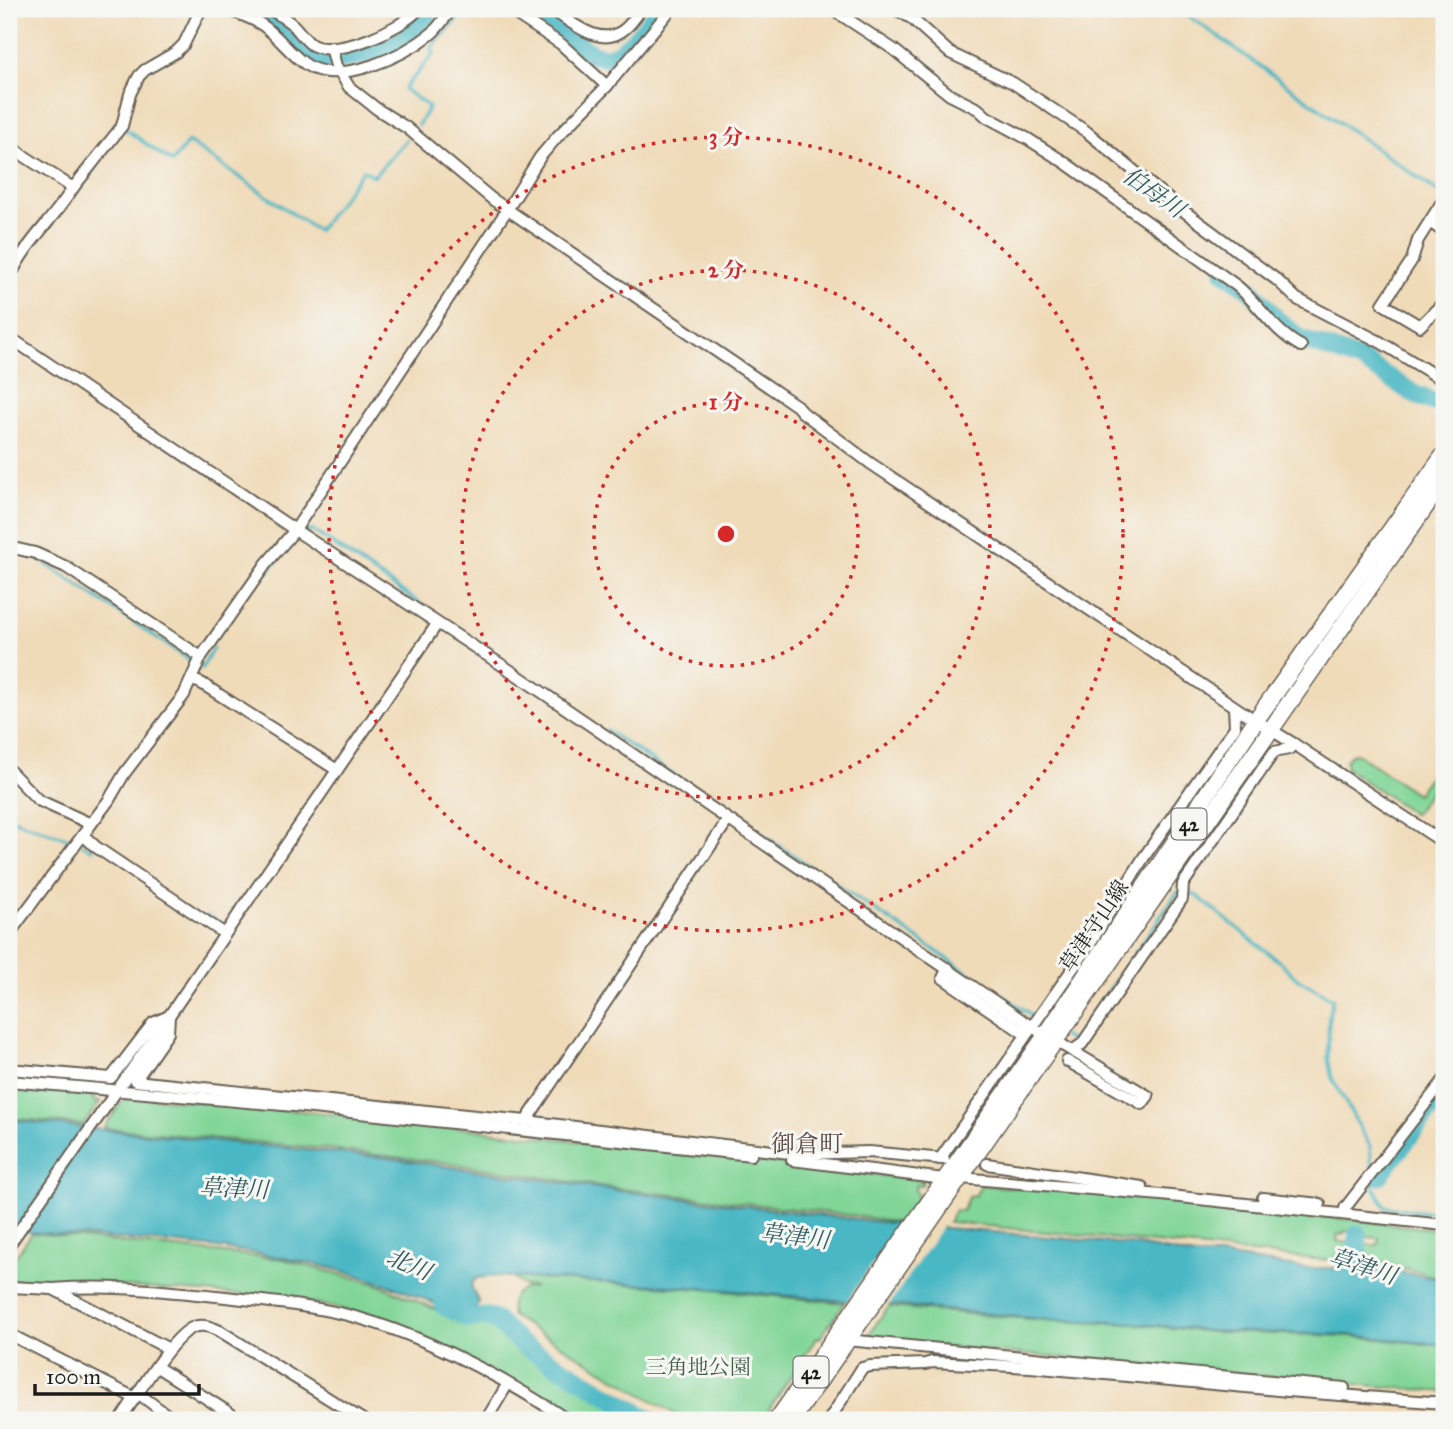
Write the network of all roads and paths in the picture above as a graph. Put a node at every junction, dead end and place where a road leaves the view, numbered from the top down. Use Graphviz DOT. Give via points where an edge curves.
graph roads {
  1 [pos="201,9"];
  2 [pos="226,9"];
  3 [pos="270,9"];
  4 [pos="419,9"];
  5 [pos="452,9"];
  6 [pos="508,9"];
  7 [pos="551,9"];
  8 [pos="641,9"];
  9 [pos="671,9"];
  10 [pos="832,9"];
  11 [pos="895,9"];
  12 [pos="331,51"];
  13 [pos="338,69"];
  14 [pos="607,86"];
  15 [pos="9,146"];
  16 [pos="73,188"];
  17 [pos="1442,202"];
  18 [pos="508,210"];
  19 [pos="1430,223"];
  20 [pos="1444,232"];
  21 [pos="9,279"];
  22 [pos="1444,302"];
  23 [pos="9,337"];
  24 [pos="1301,346"];
  25 [pos="1444,385"];
  26 [pos="1444,455"];
  27 [pos="1444,480"];
  28 [pos="295,530"];
  29 [pos="9,547"];
  30 [pos="437,624"];
  31 [pos="201,657"];
  32 [pos="192,680"];
  33 [pos="1234,707"];
  34 [pos="1256,720"];
  35 [pos="1271,729"];
  36 [pos="1294,744"];
  37 [pos="9,770"];
  38 [pos="337,770"];
  39 [pos="728,820"];
  40 [pos="91,824"];
  41 [pos="83,835"];
  42 [pos="1444,843"];
  43 [pos="9,934"];
  44 [pos="225,934"];
  45 [pos="169,1016"];
  46 [pos="1039,1033"];
  47 [pos="1070,1056"];
  48 [pos="9,1069"];
  49 [pos="9,1075"];
  50 [pos="1444,1080"];
  51 [pos="9,1081"];
  52 [pos="119,1088"];
  53 [pos="241,1093"];
  54 [pos="526,1121"];
  55 [pos="798,1154"];
  56 [pos="987,1164"];
  57 [pos="963,1175"];
  58 [pos="941,1186"];
  59 [pos="1133,1186"];
  60 [pos="1345,1208"];
  61 [pos="1444,1219"];
  62 [pos="1444,1225"];
  63 [pos="9,1245"];
  64 [pos="9,1287"];
  65 [pos="53,1289"];
  66 [pos="851,1324"];
  67 [pos="9,1334"];
  68 [pos="847,1340"];
  69 [pos="169,1349"];
  70 [pos="969,1357"];
  71 [pos="157,1367"];
  72 [pos="508,1385"];
  73 [pos="137,1396"];
  74 [pos="1444,1400"];
  75 [pos="231,1414"];
  76 [pos="355,1418"];
  77 [pos="120,1420"];
  78 [pos="174,1420"];
  79 [pos="486,1420"];
  80 [pos="568,1420"];
  81 [pos="777,1420"];
  82 [pos="792,1420"];
  83 [pos="829,1420"];
  1 -- 16 [label="street" via="184,44 139,76 122,126"];
  2 -- 13 [label="street" via="265,27 309,66 319,71"];
  3 -- 12 [label="street" via="310,44"];
  4 -- 12 [label="street" via="397,27"];
  5 -- 13 [label="street" via="433,32 411,47 373,64"];
  6 -- 14 [label="street" via="561,44"];
  7 -- 8 [label="street" via="589,33 607,36 627,27"];
  9 -- 14 [label="street"];
  10 -- 24 [label="street" via="893,49 950,95 1064,162 1237,286 1254,299 1278,330"];
  11 -- 25 [label="street" via="950,53 1013,83 1087,132 1297,299 1380,342"];
  12 -- 13 [label="street"];
  13 -- 18 [label="street" via="349,87"];
  14 -- 18 [label="street" via="540,157"];
  15 -- 16 [label="street"];
  16 -- 21 [label="street" via="36,234"];
  17 -- 19 [label="street"];
  18 -- 28 [label="street"];
  18 -- 33 [label="street" via="797,405 881,471"];
  19 -- 20 [label="street"];
  19 -- 22 [label="street" via="1383,304 1419,326"];
  23 -- 28 [label="street"];
  26 -- 34 [label="main road, 草津守山線 / 42"];
  27 -- 35 [label="main road, 草津守山線 / 42"];
  28 -- 30 [label="street"];
  28 -- 31 [label="street"];
  29 -- 31 [label="street" via="66,566"];
  30 -- 38 [label="street"];
  30 -- 39 [label="street"];
  31 -- 32 [label="street"];
  32 -- 38 [label="street"];
  32 -- 40 [label="street"];
  33 -- 34 [label="street"];
  33 -- 46 [label="street" via="1235,727 1144,857"];
  34 -- 35 [label="street"];
  34 -- 46 [label="main road, 草津守山線 / 42"];
  35 -- 36 [label="street"];
  35 -- 46 [label="main road, 草津守山線 / 42"];
  36 -- 42 [label="street"];
  36 -- 47 [label="street" via="1274,752 1183,884 1182,899"];
  37 -- 40 [label="street" via="38,800"];
  38 -- 44 [label="street"];
  39 -- 46 [label="street"];
  39 -- 54 [label="street"];
  40 -- 41 [label="street"];
  41 -- 43 [label="street"];
  41 -- 44 [label="street"];
  44 -- 45 [label="street"];
  45 -- 48 [label="street" via="153,1023 111,1078"];
  45 -- 52 [label="street"];
  45 -- 53 [label="street" via="168,1033 135,1081"];
  46 -- 47 [label="street"];
  46 -- 55 [label="street" via="942,1159 869,1152"];
  46 -- 57 [label="main road, 草津守山線 / 42"];
  46 -- 58 [label="main road, 草津守山線 / 42"];
  47 -- 47 [label="street" via="1148,1096 1142,1104"];
  49 -- 52 [label="street"];
  50 -- 60 [label="street"];
  51 -- 52 [label="street"];
  52 -- 53 [label="street"];
  52 -- 58 [label="street" via="778,1158"];
  52 -- 63 [label="street"];
  53 -- 54 [label="street"];
  54 -- 55 [label="street"];
  55 -- 58 [label="street" via="925,1169"];
  56 -- 59 [label="street"];
  57 -- 58 [label="main road, 草津守山線 / 42"];
  57 -- 59 [label="street"];
  57 -- 62 [label="street"];
  58 -- 66 [label="main road, 草津守山線 / 42"];
  59 -- 60 [label="street"];
  60 -- 61 [label="street"];
  64 -- 65 [label="street"];
  65 -- 69 [label="street"];
  65 -- 72 [label="street" via="177,1292 313,1308 415,1337"];
  66 -- 68 [label="main road, 草津守山線 / 42"];
  66 -- 81 [label="main road, 草津守山線 / 42"];
  67 -- 73 [label="street"];
  68 -- 70 [label="street"];
  68 -- 82 [label="main road, 草津守山線 / 42"];
  69 -- 71 [label="street"];
  69 -- 76 [label="street" via="182,1334 206,1325"];
  70 -- 74 [label="street"];
  70 -- 83 [label="street" via="865,1367"];
  71 -- 73 [label="street"];
  71 -- 75 [label="street"];
  72 -- 79 [label="street"];
  72 -- 80 [label="street"];
  73 -- 77 [label="street"];
  73 -- 78 [label="street"];
}
